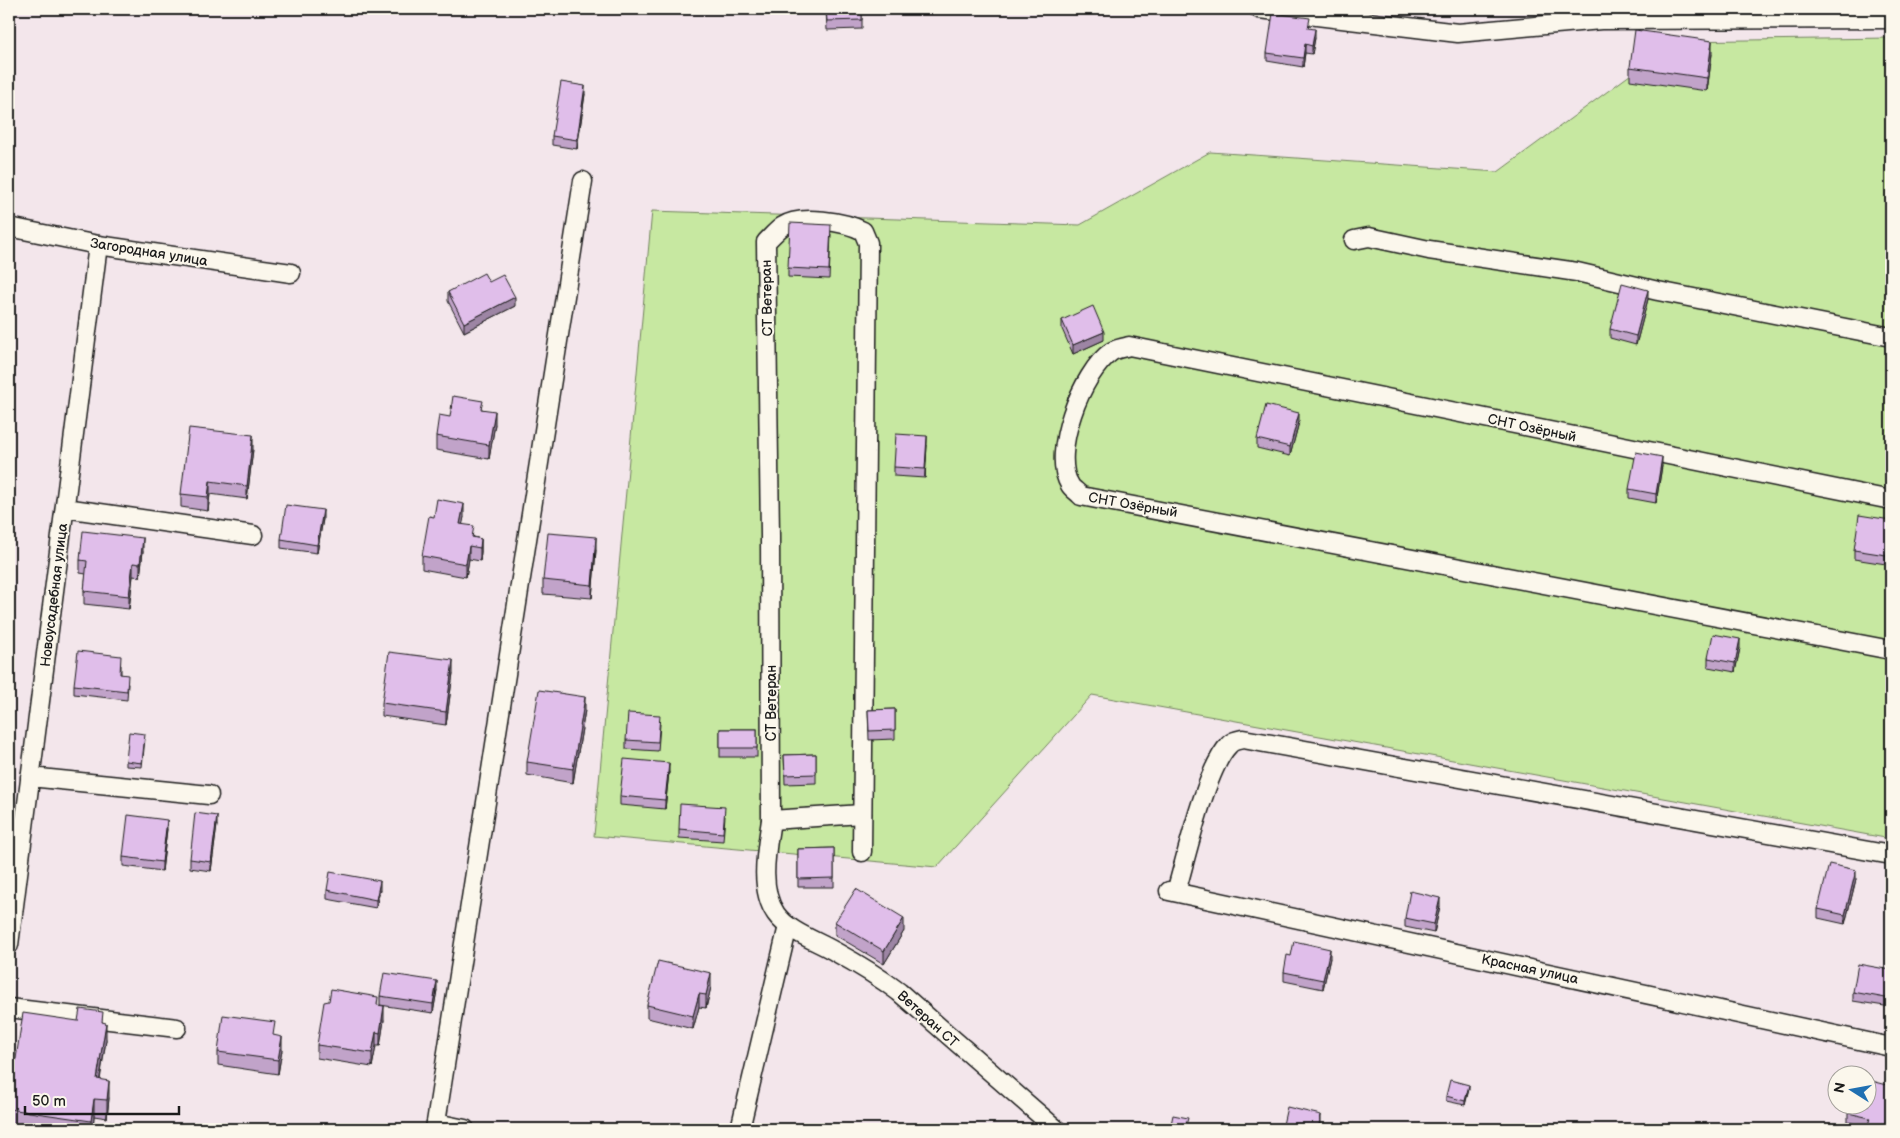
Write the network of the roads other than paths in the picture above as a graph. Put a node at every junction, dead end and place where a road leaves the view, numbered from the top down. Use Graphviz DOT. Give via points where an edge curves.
graph roads {
  1 [pos="1259,9"];
  2 [pos="1891,19"];
  3 [pos="582,180"];
  4 [pos="9,226"];
  5 [pos="1354,240"];
  6 [pos="98,245"];
  7 [pos="291,273"];
  8 [pos="1891,338"];
  9 [pos="1891,500"];
  10 [pos="65,508"];
  11 [pos="253,535"];
  12 [pos="1891,650"];
  13 [pos="30,777"];
  14 [pos="209,795"];
  15 [pos="862,814"];
  16 [pos="771,820"];
  17 [pos="862,852"];
  18 [pos="1891,855"];
  19 [pos="788,926"];
  20 [pos="9,945"];
  21 [pos="9,1008"];
  22 [pos="177,1028"];
  23 [pos="1891,1046"];
  24 [pos="436,1126"];
  25 [pos="465,1129"];
  26 [pos="740,1129"];
  27 [pos="1056,1129"];
  1 -- 2 [label="street" via="1458,33 1601,20"];
  3 -- 24 [label="street"];
  4 -- 6 [label="street, Загородная улица"];
  5 -- 8 [label="street" via="1369,237 1429,250 1577,272"];
  6 -- 7 [label="street, Загородная улица"];
  6 -- 10 [label="street, Новоусадебная улица"];
  9 -- 12 [label="street, СНТ Озёрный" via="1129,346 1111,352 1094,370 1078,397 1067,430 1065,465 1070,485 1081,496"];
  10 -- 11 [label="street"];
  10 -- 13 [label="street, Новоусадебная улица"];
  13 -- 14 [label="street"];
  13 -- 20 [label="street, Новоусадебная улица"];
  15 -- 16 [label="street"];
  15 -- 16 [label="street, СТ Ветеран" via="868,243 863,231 850,224 799,220 784,225 766,242"];
  15 -- 17 [label="street, СТ Ветеран"];
  16 -- 19 [label="street, СТ Ветеран" via="765,860 769,895 776,913"];
  18 -- 23 [label="street, Красная улица" via="1243,739 1230,743 1220,757 1172,892"];
  19 -- 26 [label="street"];
  19 -- 27 [label="street, Ветеран СТ" via="877,976 899,992"];
  21 -- 22 [label="street"];
  24 -- 25 [label="street"];
}
